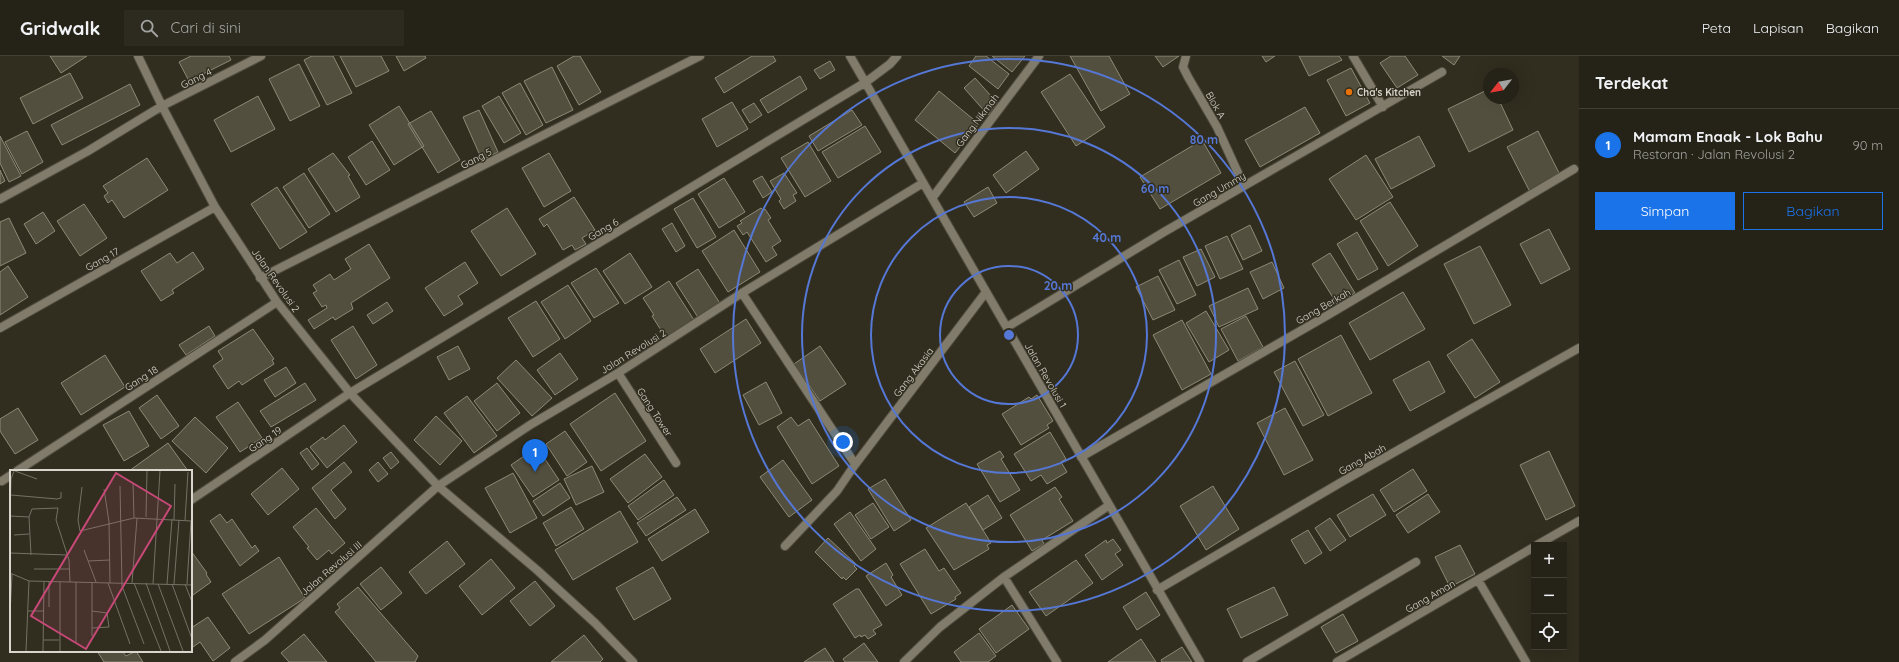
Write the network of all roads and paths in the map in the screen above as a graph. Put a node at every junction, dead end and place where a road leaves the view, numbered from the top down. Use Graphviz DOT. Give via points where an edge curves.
graph roads {
  1 [pos="138,56"];
  2 [pos="261,56"];
  3 [pos="700,56"];
  4 [pos="850,56"];
  5 [pos="897,56"];
  6 [pos="1039,56"];
  7 [pos="1186,56"];
  8 [pos="1353,56"];
  9 [pos="1442,72"];
  10 [pos="866,82"];
  11 [pos="162,106"];
  12 [pos="1383,107"];
  13 [pos="1574,169"];
  14 [pos="923,183"];
  15 [pos="1244,186"];
  16 [pos="933,197"];
  17 [pos="0,199"];
  18 [pos="215,207"];
  19 [pos="260,278"];
  20 [pos="986,292"];
  21 [pos="742,293"];
  22 [pos="277,302"];
  23 [pos="1007,327"];
  24 [pos="0,328"];
  25 [pos="1579,348"];
  26 [pos="618,373"];
  27 [pos="350,393"];
  28 [pos="1081,457"];
  29 [pos="676,463"];
  30 [pos="855,464"];
  31 [pos="19,470"];
  32 [pos="10,476"];
  33 [pos="2,481"];
  34 [pos="438,486"];
  35 [pos="192,499"];
  36 [pos="1108,506"];
  37 [pos="1579,521"];
  38 [pos="1542,542"];
  39 [pos="785,546"];
  40 [pos="1531,549"];
  41 [pos="1416,562"];
  42 [pos="1004,577"];
  43 [pos="1478,580"];
  44 [pos="1157,590"];
  45 [pos="235,662"];
  46 [pos="633,662"];
  47 [pos="904,662"];
  48 [pos="1057,662"];
  49 [pos="1200,662"];
  50 [pos="1247,662"];
  51 [pos="1337,662"];
  52 [pos="1526,662"];
  1 -- 11 [label="street, Jalan Revolusi 2"];
  2 -- 11 [label="street, Gang 4"];
  3 -- 19 [label="street, Gang 5"];
  4 -- 10 [label="street, Jalan Revolusi 1"];
  5 -- 10 [label="street, Gang 6"];
  6 -- 16 [label="street, Gang Nikmah"];
  7 -- 15 [label="street, Blok A" via="1183,67 1217,127"];
  8 -- 12 [label="street"];
  9 -- 12 [label="street, Gang Ummy"];
  10 -- 14 [label="street, Jalan Revolusi 1"];
  10 -- 27 [label="street, Gang 6"];
  11 -- 17 [label="street, Gang 4" via="88,151"];
  11 -- 18 [label="street, Jalan Revolusi 2"];
  12 -- 15 [label="street, Gang Ummy"];
  13 -- 28 [label="street, Gang Berkah"];
  14 -- 16 [label="street, Jalan Revolusi 1"];
  14 -- 21 [label="street, Jalan Revolusi 2"];
  15 -- 23 [label="street, Gang Ummy"];
  16 -- 20 [label="street, Jalan Revolusi 1"];
  18 -- 19 [label="street, Jalan Revolusi 2"];
  18 -- 24 [label="street, Gang 17"];
  19 -- 22 [label="street, Jalan Revolusi 2"];
  20 -- 23 [label="street, Jalan Revolusi 1"];
  20 -- 30 [label="street, Gang Akasia"];
  21 -- 26 [label="street, Jalan Revolusi 2"];
  21 -- 30 [label="street"];
  22 -- 27 [label="street, Jalan Revolusi 2"];
  22 -- 31 [label="street, Gang 18"];
  23 -- 28 [label="street, Jalan Revolusi 1"];
  25 -- 44 [label="street, Gang Abah"];
  26 -- 29 [label="street, Gang Tower"];
  26 -- 34 [label="street, Jalan Revolusi 2" via="530,425"];
  27 -- 34 [label="street, Jalan Revolusi 2"];
  27 -- 35 [label="street, Gang 19"];
  28 -- 36 [label="street, Jalan Revolusi 1"];
  30 -- 39 [label="street, Gang Akasia" via="837,491"];
  32 -- 33 [label="street"];
  34 -- 45 [label="street, Jalan Revolusi III" via="265,640"];
  34 -- 46 [label="street, Jalan Revolusi 2" via="538,570"];
  36 -- 42 [label="street"];
  36 -- 44 [label="street, Jalan Revolusi 1"];
  37 -- 38 [label="street"];
  40 -- 43 [label="street, Gang Aman"];
  41 -- 50 [label="street"];
  42 -- 47 [label="street" via="940,627"];
  42 -- 48 [label="street"];
  43 -- 51 [label="street, Gang Aman"];
  43 -- 52 [label="street"];
  44 -- 49 [label="street, Jalan Revolusi 1"];
}
